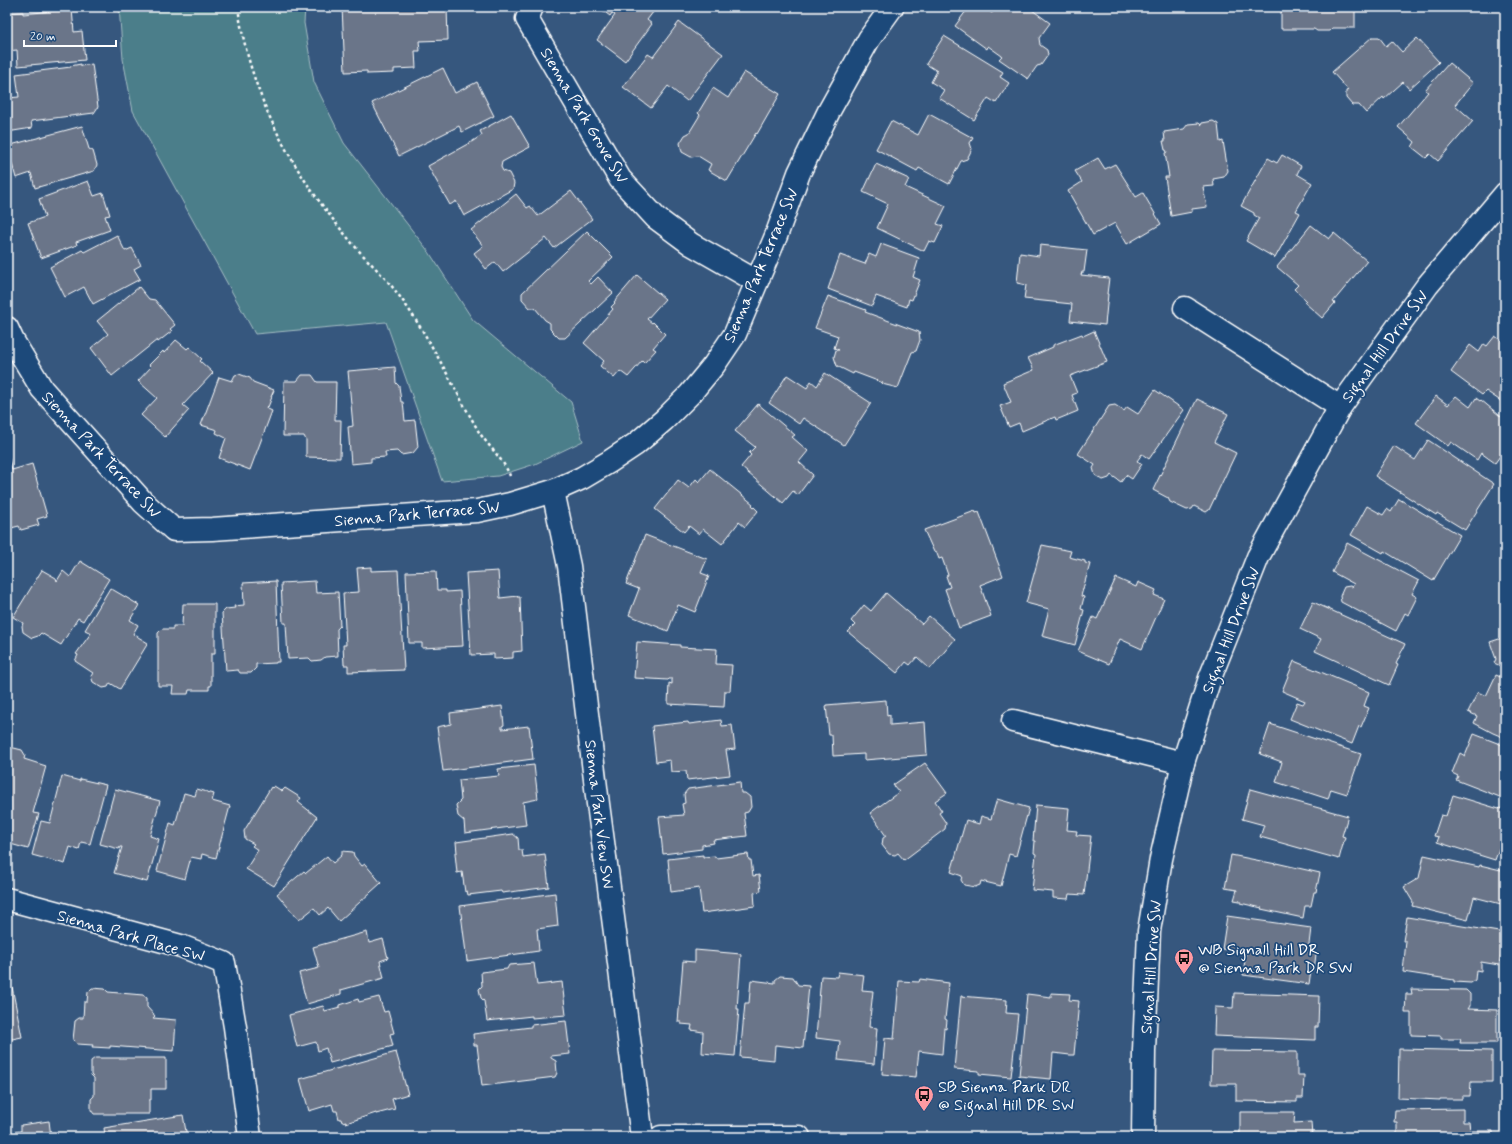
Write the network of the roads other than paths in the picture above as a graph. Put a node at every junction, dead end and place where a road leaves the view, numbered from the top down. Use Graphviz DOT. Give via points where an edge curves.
graph roads {
  1 [pos="532,7"];
  2 [pos="892,7"];
  3 [pos="1505,194"];
  4 [pos="756,281"];
  5 [pos="1185,308"];
  6 [pos="9,338"];
  7 [pos="1340,407"];
  8 [pos="553,491"];
  9 [pos="1014,721"];
  10 [pos="1183,763"];
  11 [pos="7,899"];
  12 [pos="250,1137"];
  13 [pos="642,1137"];
  14 [pos="661,1137"];
  15 [pos="799,1137"];
  16 [pos="1143,1137"];
  1 -- 4 [label="street, Sienna Park Grove SW" via="527,19 620,179 656,218 691,244"];
  2 -- 4 [label="street, Sienna Park Terrace SW" via="869,39 829,111 799,173"];
  3 -- 7 [label="street, Signal Hill Drive SW" via="1427,286"];
  4 -- 8 [label="street, Sienna Park Terrace SW" via="734,334 714,365 690,394 636,444 582,478"];
  5 -- 7 [label="street"];
  6 -- 8 [label="street, Sienna Park Terrace SW" via="42,389 143,502 174,530 477,511"];
  7 -- 10 [label="street, Signal Hill Drive SW" via="1258,557 1210,678"];
  8 -- 13 [label="street, Sienna Park View SW" via="569,566"];
  9 -- 10 [label="street"];
  10 -- 16 [label="street, Signal Hill Drive SW" via="1161,859 1149,931"];
  11 -- 12 [label="street, Sienna Park Place SW" via="180,946 224,963"];
  14 -- 15 [label="street"];
}
